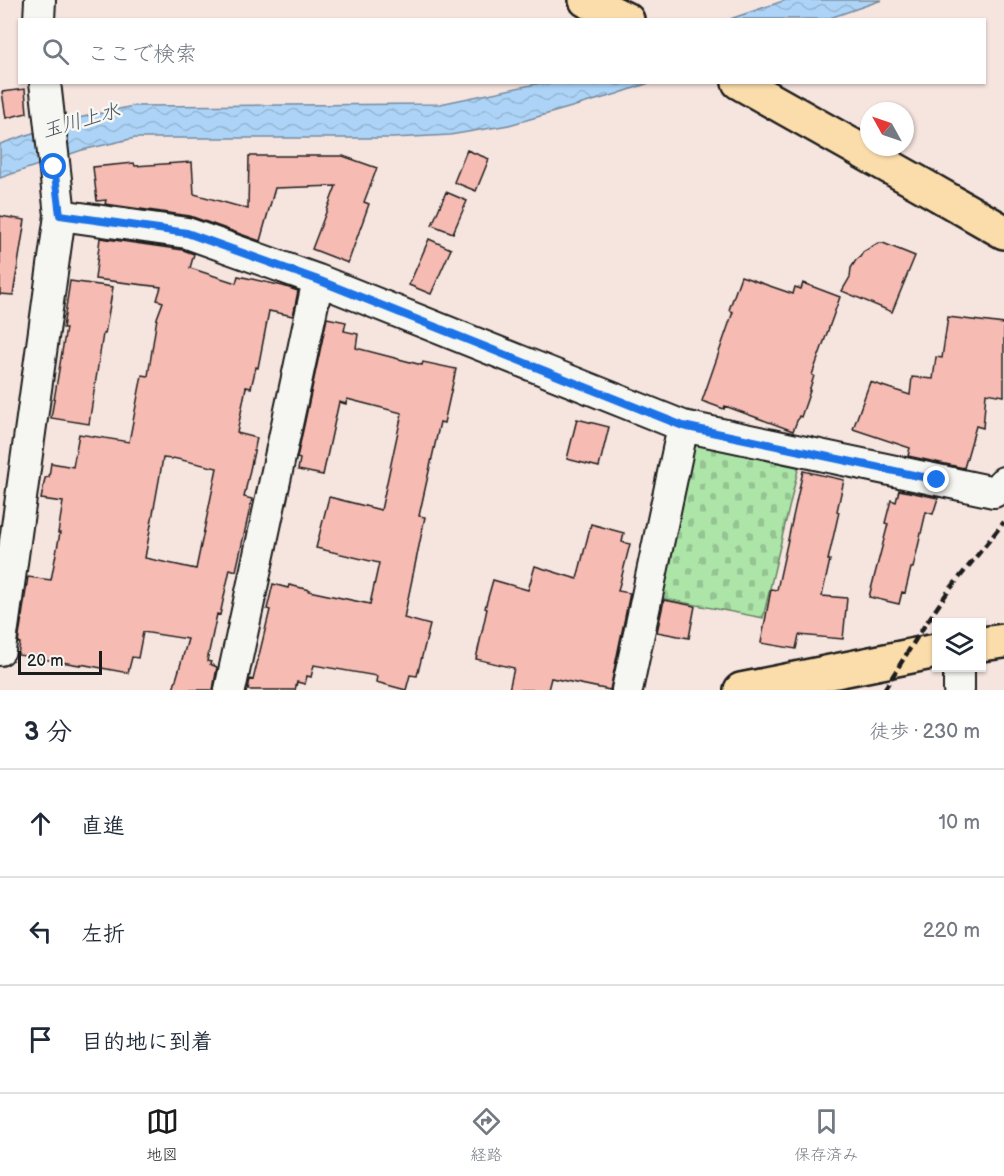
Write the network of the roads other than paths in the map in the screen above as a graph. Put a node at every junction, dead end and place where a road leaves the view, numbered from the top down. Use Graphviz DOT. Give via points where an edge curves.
graph roads {
  1 [pos="40,0"];
  2 [pos="586,0"];
  3 [pos="39,18"];
  4 [pos="623,18"];
  5 [pos="45,84"];
  6 [pos="743,84"];
  7 [pos="60,215"];
  8 [pos="1004,232"];
  9 [pos="318,280"];
  10 [pos="683,426"];
  11 [pos="1004,482"];
  12 [pos="1004,641"];
  13 [pos="986,643"];
  14 [pos="0,650"];
  15 [pos="932,652"];
  16 [pos="959,672"];
  17 [pos="230,690"];
  18 [pos="627,690"];
  19 [pos="741,690"];
  20 [pos="959,690"];
  1 -- 3 [label="street"];
  2 -- 4 [label="main road"];
  5 -- 7 [label="street"];
  6 -- 8 [label="main road"];
  7 -- 9 [label="street" via="187,233"];
  7 -- 14 [label="street"];
  9 -- 10 [label="street"];
  9 -- 17 [label="street"];
  10 -- 11 [label="street" via="994,492"];
  10 -- 18 [label="street"];
  12 -- 13 [label="main road"];
  15 -- 19 [label="main road"];
  16 -- 20 [label="street"];
}
